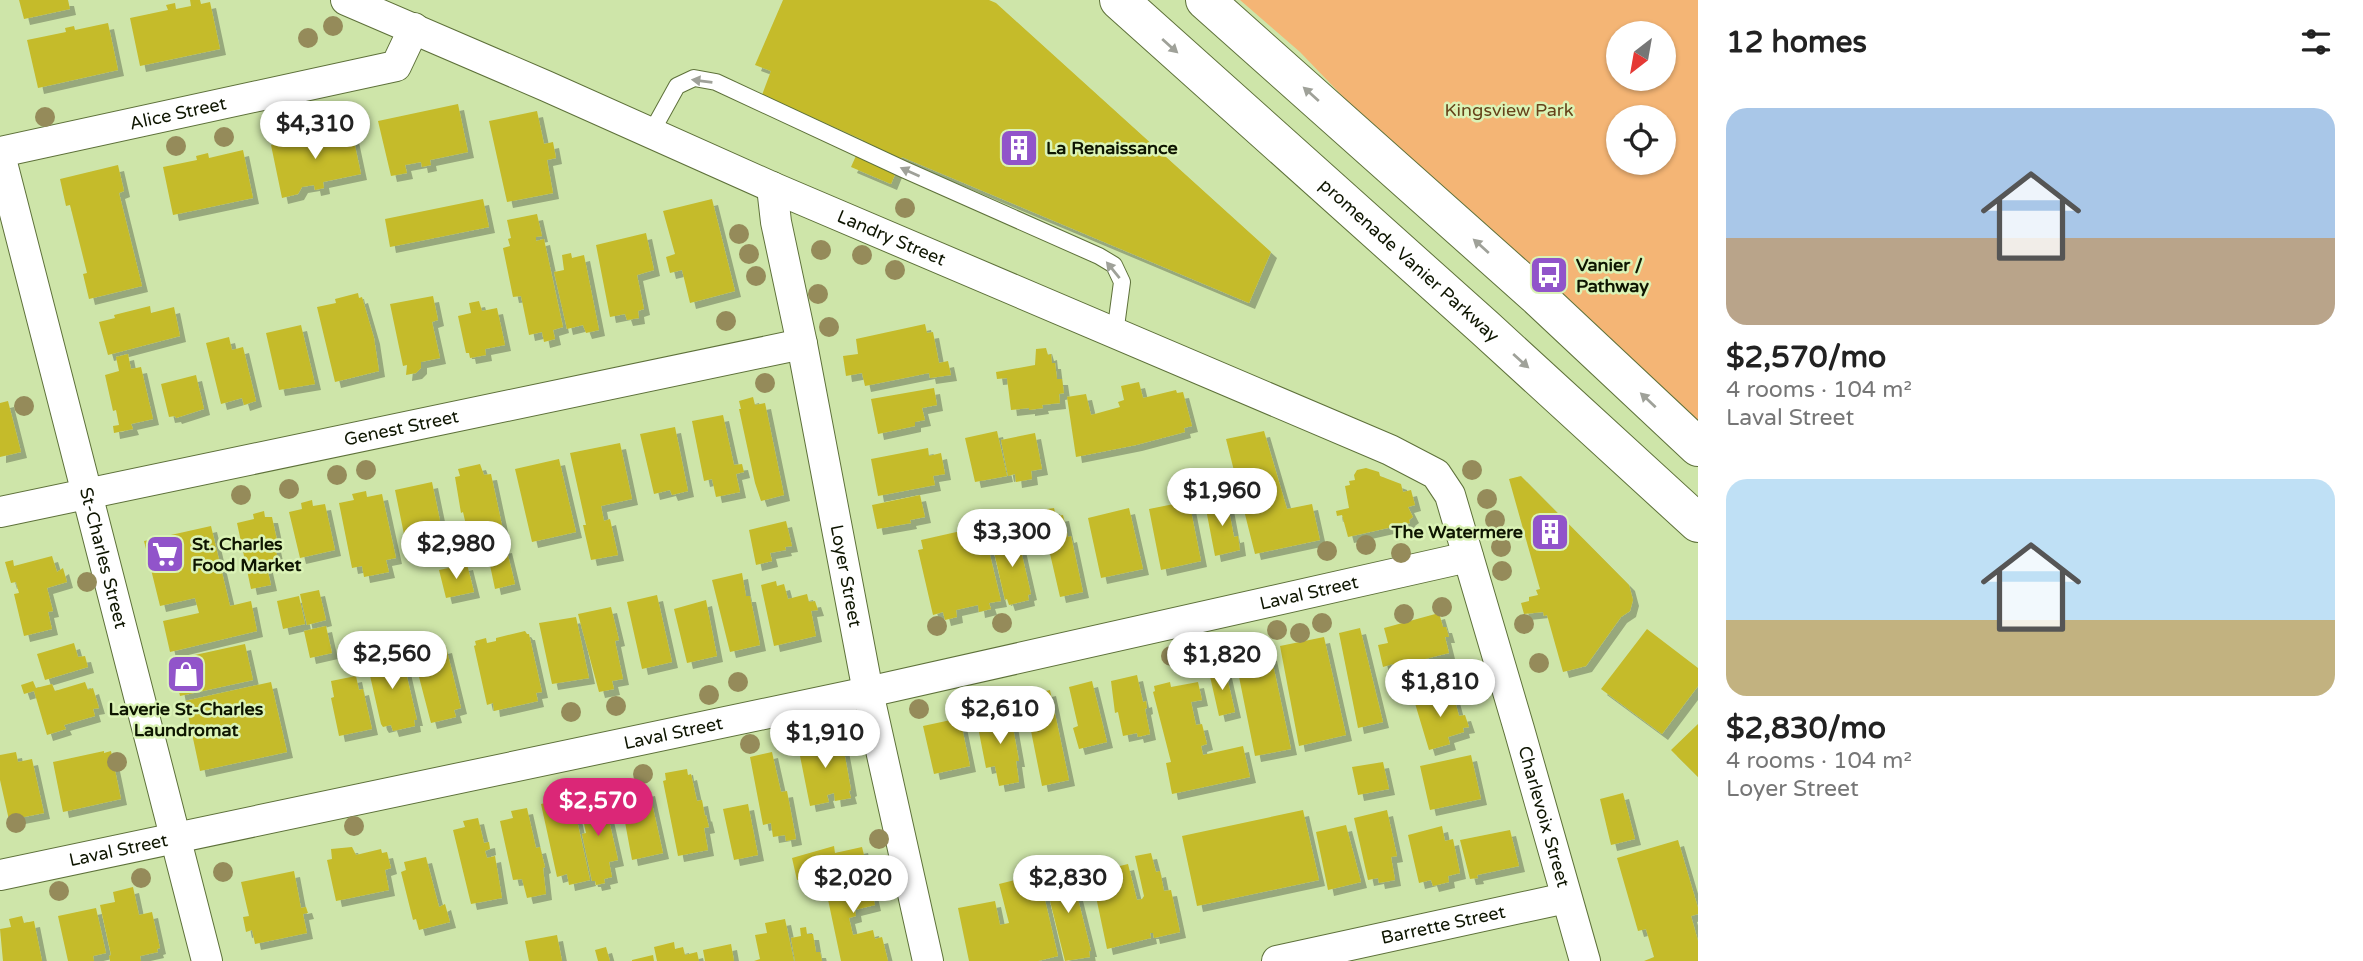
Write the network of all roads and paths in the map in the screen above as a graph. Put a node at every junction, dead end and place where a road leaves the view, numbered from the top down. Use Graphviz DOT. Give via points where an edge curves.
graph roads {
  1 [pos="346,0"];
  2 [pos="1119,0"];
  3 [pos="1205,0"];
  4 [pos="414,28"];
  5 [pos="651,132"];
  6 [pos="0,153"];
  7 [pos="772,187"];
  8 [pos="1115,334"];
  9 [pos="802,344"];
  10 [pos="1698,447"];
  11 [pos="1436,474"];
  12 [pos="88,492"];
  13 [pos="0,512"];
  14 [pos="1698,523"];
  15 [pos="1468,557"];
  16 [pos="868,692"];
  17 [pos="177,837"];
  18 [pos="0,875"];
  19 [pos="1566,898"];
  20 [pos="208,961"];
  21 [pos="928,961"];
  22 [pos="1277,961"];
  23 [pos="1584,961"];
  1 -- 4 [label="street, Landry Street"];
  2 -- 14 [label="main road, promenade Vanier Parkway, one-way"];
  10 -- 3 [label="main road, one-way" via="1536,295"];
  4 -- 5 [label="street, Landry Street"];
  4 -- 6 [label="street, Alice Street" via="396,66"];
  5 -- 7 [label="street, Landry Street"];
  8 -- 5 [label="lane, one-way" via="1122,282 1114,265 716,82 694,78 677,86"];
  6 -- 12 [label="street, St-Charles Street"];
  7 -- 8 [label="street, Landry Street"];
  7 -- 9 [label="street, Loyer Street"];
  8 -- 11 [label="street, Landry Street" via="1390,450"];
  9 -- 12 [label="street, Genest Street"];
  9 -- 16 [label="street, Loyer Street"];
  11 -- 15 [label="street, Charlevoix Street" via="1450,495"];
  12 -- 13 [label="street, Genest Street"];
  12 -- 17 [label="street, St-Charles Street"];
  15 -- 16 [label="street, Laval Street"];
  15 -- 19 [label="street, Charlevoix Street"];
  16 -- 17 [label="street, Laval Street"];
  16 -- 21 [label="street, Loyer Street"];
  17 -- 18 [label="street, Laval Street"];
  17 -- 20 [label="street, St-Charles Street"];
  19 -- 22 [label="street, Barrette Street"];
  19 -- 23 [label="street, Charlevoix Street"];
}
